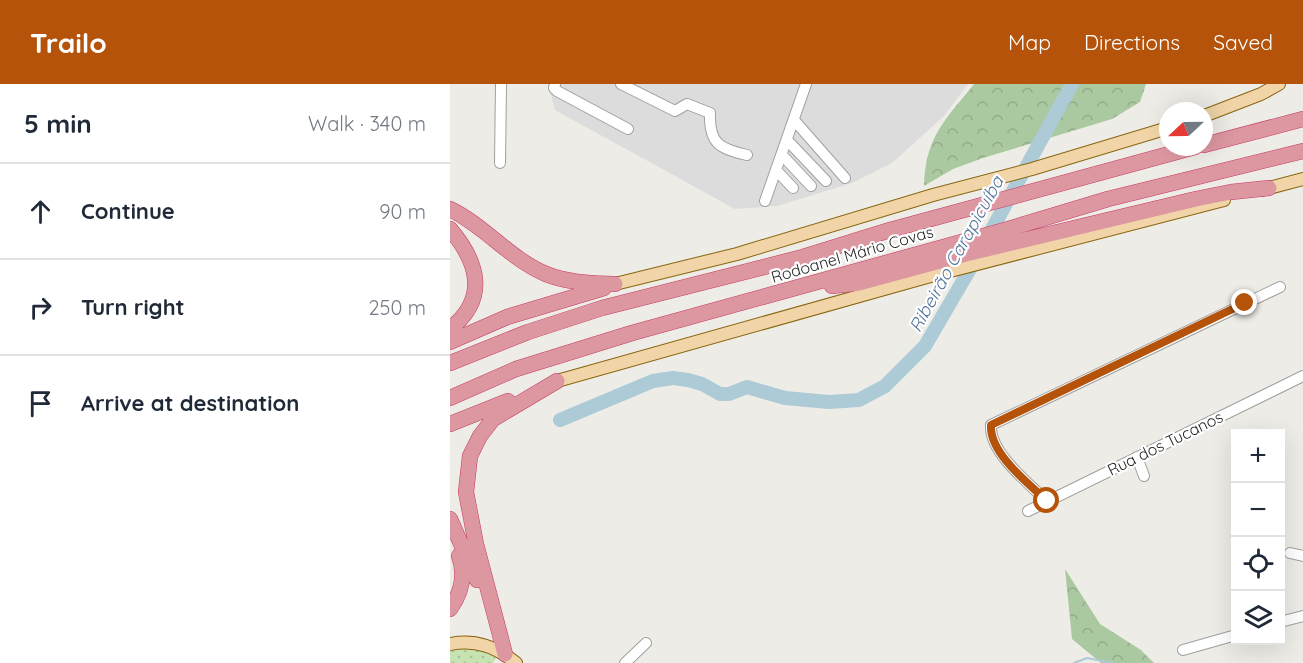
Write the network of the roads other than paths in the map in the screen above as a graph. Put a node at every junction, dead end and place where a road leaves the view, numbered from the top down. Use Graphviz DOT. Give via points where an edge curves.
graph roads {
  1 [pos="501,84"];
  2 [pos="555,84"];
  3 [pos="621,84"];
  4 [pos="806,84"];
  5 [pos="1279,84"];
  6 [pos="1213,113"];
  7 [pos="1303,119"];
  8 [pos="794,120"];
  9 [pos="628,129"];
  10 [pos="1159,131"];
  11 [pos="787,140"];
  12 [pos="1213,143"];
  13 [pos="1303,151"];
  14 [pos="747,155"];
  15 [pos="782,155"];
  16 [pos="1161,156"];
  17 [pos="500,163"];
  18 [pos="776,170"];
  19 [pos="845,178"];
  20 [pos="1303,179"];
  21 [pos="826,181"];
  22 [pos="811,186"];
  23 [pos="793,188"];
  24 [pos="1269,188"];
  25 [pos="765,201"];
  26 [pos="450,209"];
  27 [pos="450,229"];
  28 [pos="615,284"];
  29 [pos="811,285"];
  30 [pos="1280,287"];
  31 [pos="450,329"];
  32 [pos="450,342"];
  33 [pos="450,363"];
  34 [pos="1303,376"];
  35 [pos="557,381"];
  36 [pos="450,398"];
  37 [pos="450,424"];
  38 [pos="1137,457"];
  39 [pos="1144,476"];
  40 [pos="1047,501"];
  41 [pos="1028,511"];
  42 [pos="450,519"];
  43 [pos="450,529"];
  44 [pos="1290,553"];
  45 [pos="1303,556"];
  46 [pos="450,609"];
  47 [pos="1303,616"];
  48 [pos="494,619"];
  49 [pos="1285,621"];
  50 [pos="1231,636"];
  51 [pos="646,643"];
  52 [pos="450,644"];
  53 [pos="1183,650"];
  54 [pos="508,660"];
  55 [pos="625,663"];
  1 -- 17 [label="street"];
  2 -- 9 [label="street" via="557,92"];
  3 -- 14 [label="street" via="675,111 687,104 710,113 712,138 717,144"];
  4 -- 8 [label="street"];
  5 -- 6 [label="main road"];
  7 -- 12 [label="highway"];
  8 -- 11 [label="street"];
  8 -- 19 [label="street"];
  10 -- 28 [label="main road" via="737,254"];
  11 -- 15 [label="street"];
  11 -- 21 [label="street"];
  13 -- 29 [label="highway, Rodoanel Mário Covas" via="1108,199"];
  15 -- 18 [label="street"];
  15 -- 22 [label="street"];
  16 -- 33 [label="highway, Rodoanel Mário Covas" via="803,257 602,308"];
  18 -- 23 [label="street"];
  18 -- 25 [label="street"];
  20 -- 24 [label="main road"];
  24 -- 29 [label="highway" via="1231,192 859,283"];
  24 -- 35 [label="main road" via="927,277"];
  26 -- 28 [label="highway" via="546,274 579,283"];
  27 -- 31 [label="highway" via="467,250 476,286 471,305"];
  28 -- 32 [label="highway" via="507,317"];
  29 -- 36 [label="highway, Rodoanel Mário Covas" via="561,354"];
  30 -- 40 [label="street" via="991,425 990,434 1007,461"];
  34 -- 38 [label="street, Rua dos Tucanos"];
  35 -- 37 [label="highway"];
  35 -- 48 [label="highway" via="493,419 470,456 466,492"];
  38 -- 39 [label="street"];
  38 -- 40 [label="street, Rua dos Tucanos"];
  40 -- 41 [label="street, Rua dos Tucanos"];
  42 -- 48 [label="highway"];
  43 -- 46 [label="highway" via="462,565 463,583"];
  44 -- 45 [label="street"];
  47 -- 49 [label="street"];
  48 -- 54 [label="highway"];
  50 -- 53 [label="street"];
  51 -- 55 [label="street"];
  52 -- 54 [label="main road" via="472,642 488,646"];
}
